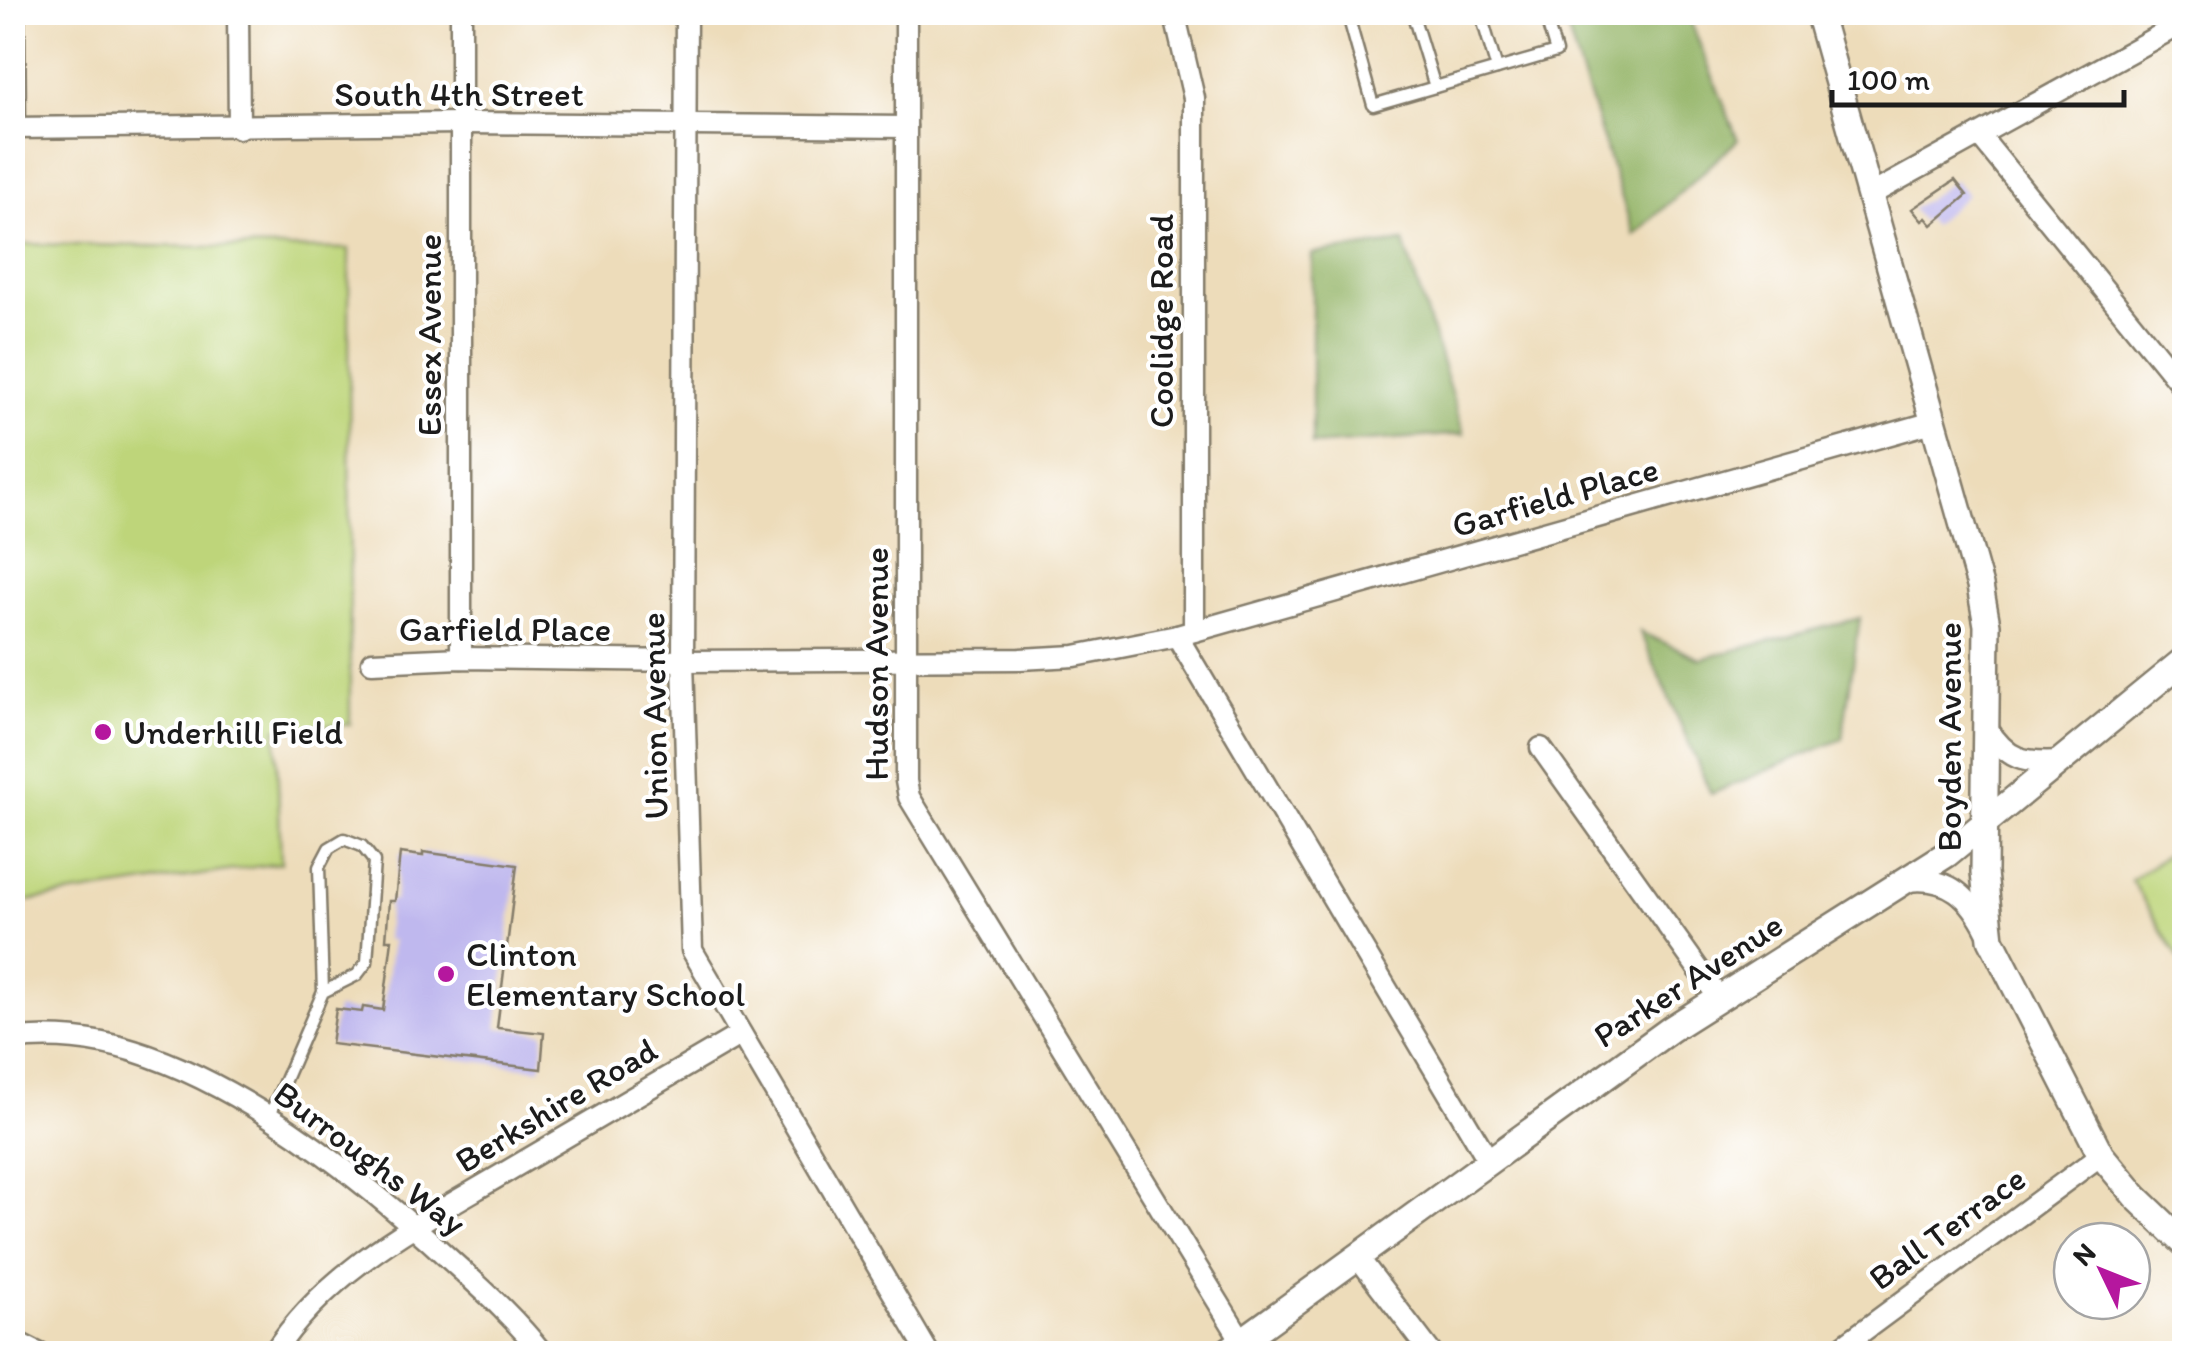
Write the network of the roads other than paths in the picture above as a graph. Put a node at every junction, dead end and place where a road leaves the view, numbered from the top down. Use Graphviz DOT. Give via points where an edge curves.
graph roads {
  1 [pos="14,12"];
  2 [pos="238,12"];
  3 [pos="461,12"];
  4 [pos="686,12"];
  5 [pos="906,12"];
  6 [pos="1174,12"];
  7 [pos="1346,12"];
  8 [pos="1412,12"];
  9 [pos="1480,12"];
  10 [pos="1544,12"];
  11 [pos="1818,12"];
  12 [pos="2184,22"];
  13 [pos="1497,69"];
  14 [pos="1435,87"];
  15 [pos="461,123"];
  16 [pos="906,127"];
  17 [pos="14,128"];
  18 [pos="238,128"];
  19 [pos="687,128"];
  20 [pos="1979,136"];
  21 [pos="1870,195"];
  22 [pos="2184,388"];
  23 [pos="1933,422"];
  24 [pos="1185,634"];
  25 [pos="461,658"];
  26 [pos="2184,660"];
  27 [pos="372,662"];
  28 [pos="683,662"];
  29 [pos="908,662"];
  30 [pos="1987,728"];
  31 [pos="1541,748"];
  32 [pos="2061,761"];
  33 [pos="1986,822"];
  34 [pos="1908,881"];
  35 [pos="1991,939"];
  36 [pos="323,992"];
  37 [pos="1718,998"];
  38 [pos="741,1034"];
  39 [pos="12,1040"];
  40 [pos="269,1118"];
  41 [pos="2101,1155"];
  42 [pos="1489,1160"];
  43 [pos="415,1226"];
  44 [pos="2184,1243"];
  45 [pos="1357,1256"];
  46 [pos="12,1340"];
  47 [pos="1233,1347"];
  48 [pos="40,1354"];
  49 [pos="273,1354"];
  50 [pos="542,1354"];
  51 [pos="929,1354"];
  52 [pos="1432,1354"];
  53 [pos="1832,1354"];
  1 -- 17 [label="street"];
  2 -- 18 [label="street"];
  3 -- 15 [label="street, Essex Avenue"];
  4 -- 19 [label="street, Union Avenue"];
  5 -- 16 [label="street, Hudson Avenue"];
  6 -- 24 [label="street, Coolidge Road" via="1194,98"];
  7 -- 14 [label="lane" via="1373,105"];
  8 -- 14 [label="lane"];
  9 -- 13 [label="lane"];
  10 -- 13 [label="lane" via="1556,52"];
  11 -- 21 [label="street, Boyden Avenue"];
  12 -- 20 [label="street"];
  13 -- 14 [label="lane"];
  15 -- 18 [label="street, South 4th Street"];
  15 -- 19 [label="street, South 4th Street"];
  15 -- 25 [label="street, Essex Avenue"];
  16 -- 19 [label="street, South 4th Street"];
  16 -- 29 [label="street, Hudson Avenue"];
  17 -- 18 [label="street, South 4th Street"];
  19 -- 28 [label="street, Union Avenue"];
  20 -- 21 [label="street"];
  20 -- 22 [label="street"];
  21 -- 23 [label="street, Boyden Avenue"];
  23 -- 24 [label="street, Garfield Place"];
  23 -- 30 [label="street, Boyden Avenue" via="1987,624"];
  24 -- 29 [label="street, Garfield Place" via="1074,656"];
  24 -- 42 [label="street"];
  25 -- 27 [label="street, Garfield Place"];
  25 -- 28 [label="street, Garfield Place"];
  26 -- 32 [label="street, Parker Avenue"];
  28 -- 29 [label="street, Garfield Place"];
  28 -- 38 [label="street, Union Avenue" via="692,950"];
  29 -- 47 [label="street, Hudson Avenue" via="909,797"];
  30 -- 32 [label="street" via="2011,756"];
  30 -- 33 [label="street, Boyden Avenue"];
  31 -- 37 [label="street"];
  32 -- 33 [label="street, Parker Avenue"];
  33 -- 34 [label="street, Parker Avenue"];
  33 -- 35 [label="street, Boyden Avenue"];
  34 -- 35 [label="street" via="1954,888 1974,905"];
  34 -- 37 [label="street, Parker Avenue"];
  35 -- 41 [label="street, Boyden Avenue"];
  36 -- 36 [label="lane" via="319,867 344,839 374,861 366,962 357,975"];
  36 -- 40 [label="lane"];
  37 -- 42 [label="street, Parker Avenue"];
  38 -- 43 [label="street, Berkshire Road"];
  38 -- 51 [label="street, Union Avenue"];
  39 -- 40 [label="street, Burroughs Way" via="80,1040 134,1051"];
  40 -- 43 [label="street, Burroughs Way"];
  41 -- 44 [label="street, Boyden Avenue"];
  41 -- 53 [label="street, Ball Terrace"];
  42 -- 45 [label="street, Parker Avenue"];
  43 -- 49 [label="street, Berkshire Road" via="340,1278"];
  43 -- 50 [label="street, Burroughs Way" via="519,1323"];
  45 -- 47 [label="street, Parker Avenue"];
  45 -- 52 [label="street"];
  46 -- 48 [label="street"];
}
